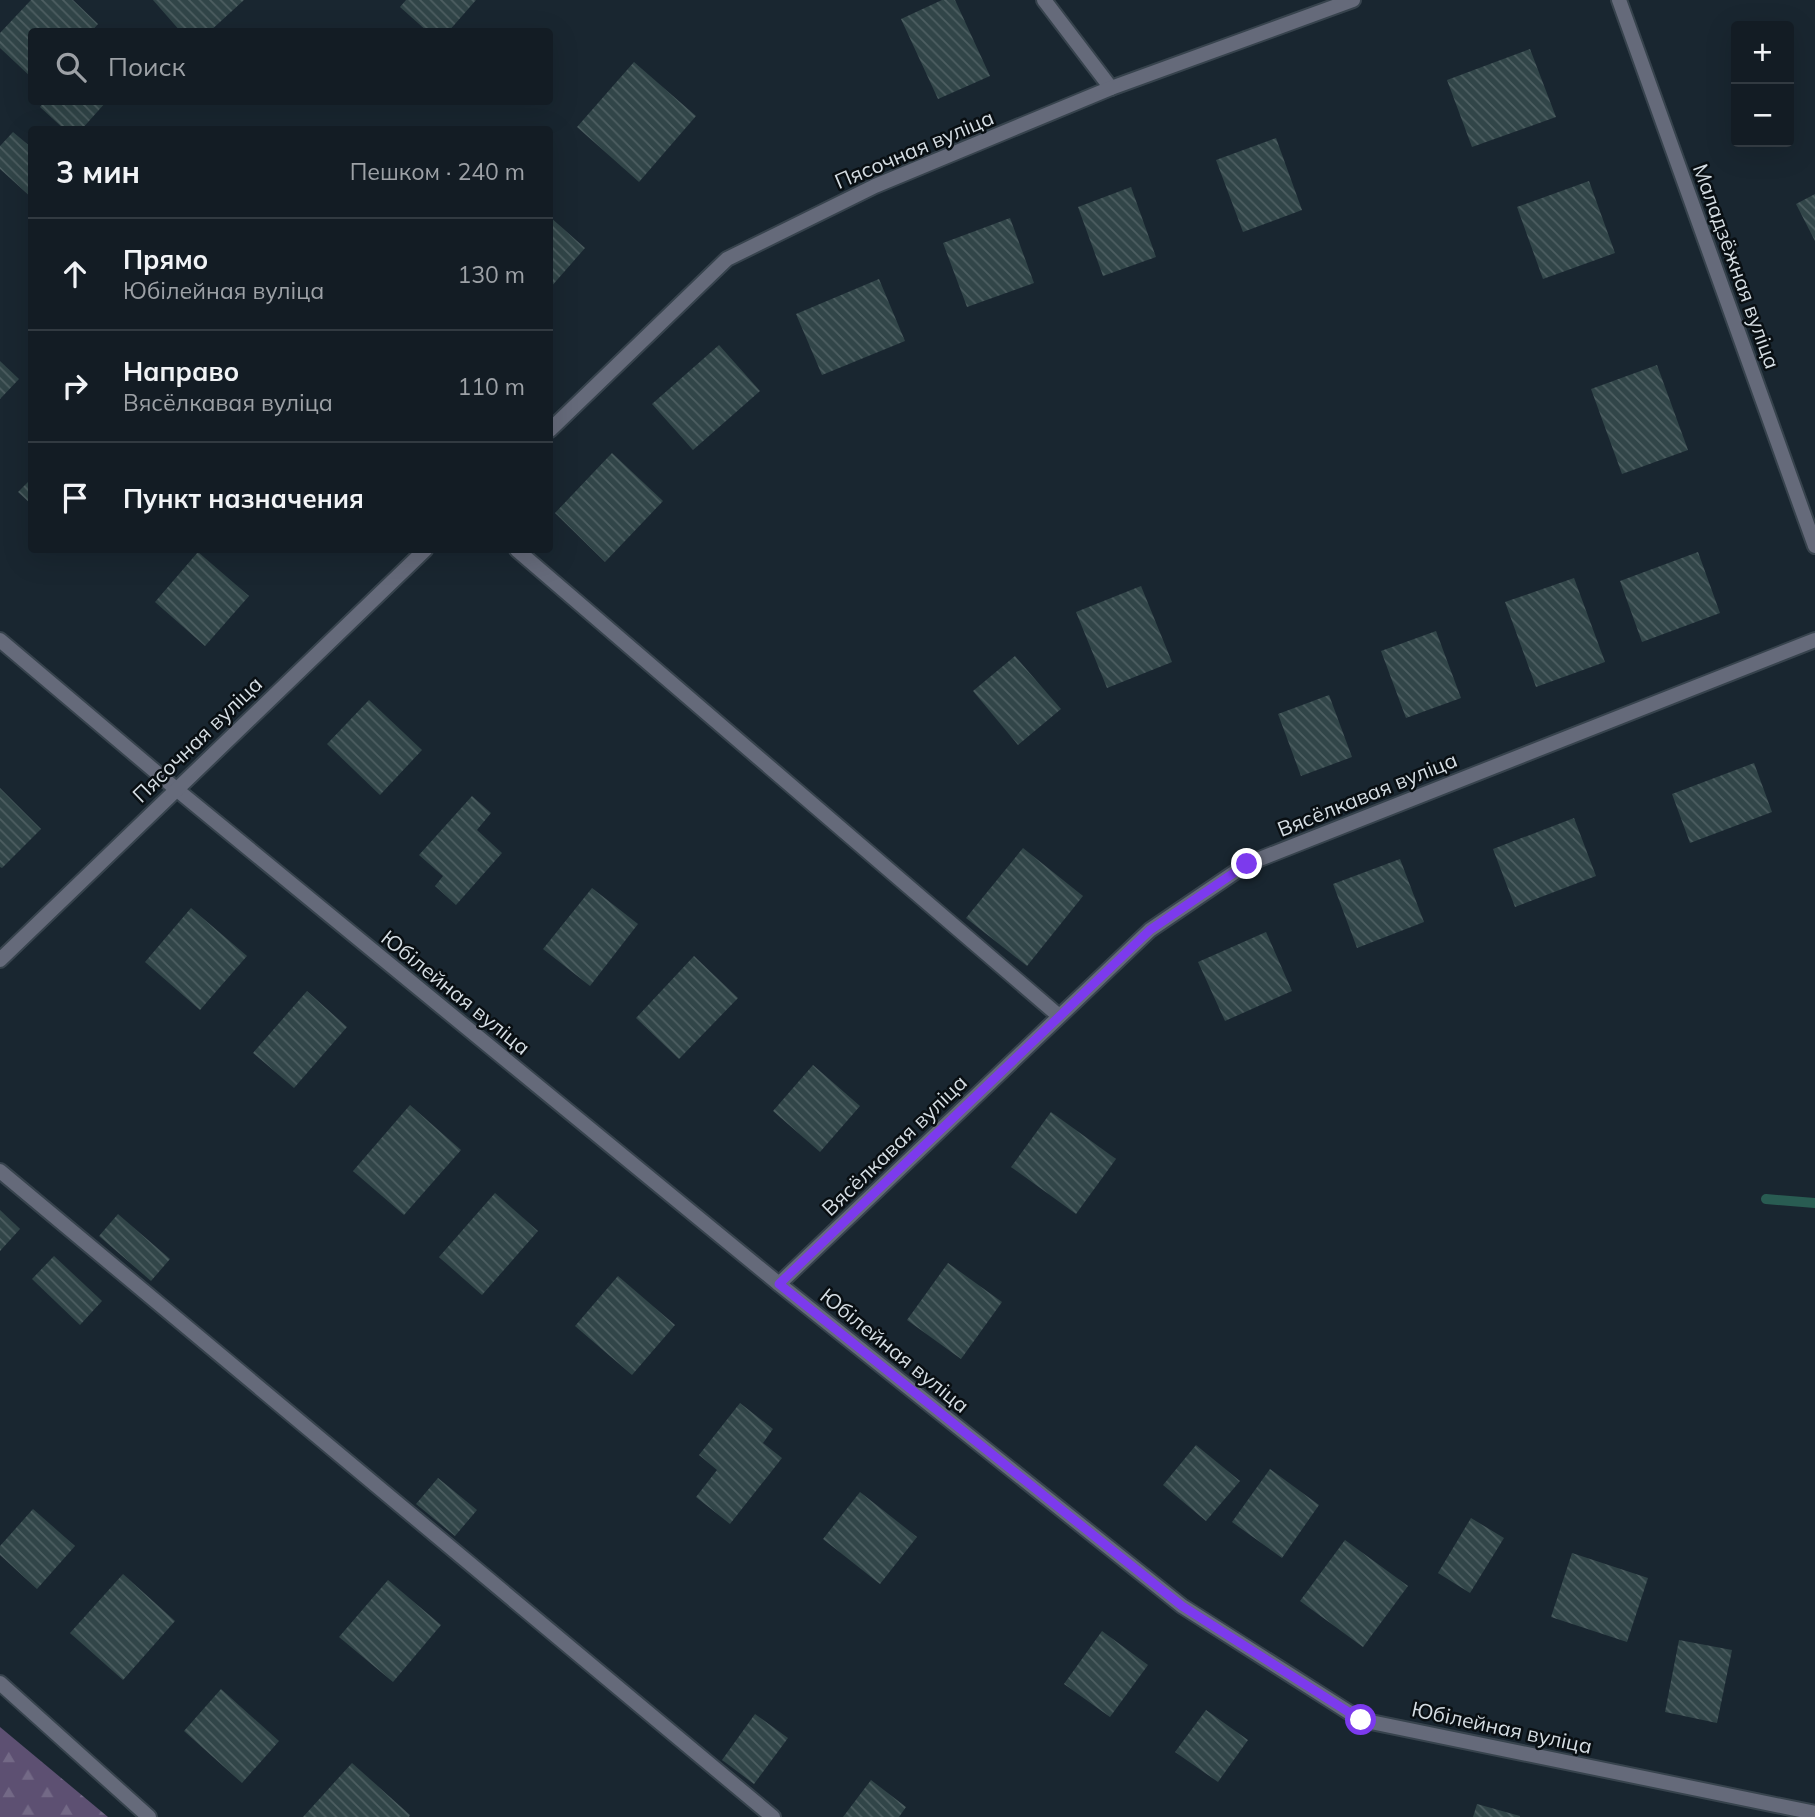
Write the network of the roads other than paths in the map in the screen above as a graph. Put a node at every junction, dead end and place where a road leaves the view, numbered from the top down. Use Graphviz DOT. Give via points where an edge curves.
graph roads {
  1 [pos="1044,0"];
  2 [pos="1353,0"];
  3 [pos="1619,0"];
  4 [pos="1111,88"];
  5 [pos="553,426"];
  6 [pos="1815,546"];
  7 [pos="422,553"];
  8 [pos="520,553"];
  9 [pos="0,640"];
  10 [pos="1815,640"];
  11 [pos="176,789"];
  12 [pos="0,960"];
  13 [pos="1059,1016"];
  14 [pos="0,1171"];
  15 [pos="779,1284"];
  16 [pos="0,1683"];
  17 [pos="1815,1813"];
  18 [pos="149,1817"];
  19 [pos="773,1817"];
  1 -- 4 [label="street"];
  2 -- 4 [label="street, Пясочная вуліца"];
  3 -- 6 [label="street, Маладзёжная вуліца"];
  4 -- 5 [label="street, Пясочная вуліца" via="875,186 727,259"];
  7 -- 11 [label="street, Пясочная вуліца"];
  8 -- 13 [label="street"];
  9 -- 11 [label="street, Юбілейная вуліца"];
  10 -- 13 [label="street, Вясёлкавая вуліца" via="1247,864 1150,930"];
  11 -- 12 [label="street, Пясочная вуліца"];
  11 -- 15 [label="street, Юбілейная вуліца"];
  13 -- 15 [label="street, Вясёлкавая вуліца"];
  14 -- 19 [label="street"];
  15 -- 17 [label="street, Юбілейная вуліца" via="1182,1606 1361,1720"];
  16 -- 18 [label="street"];
}
